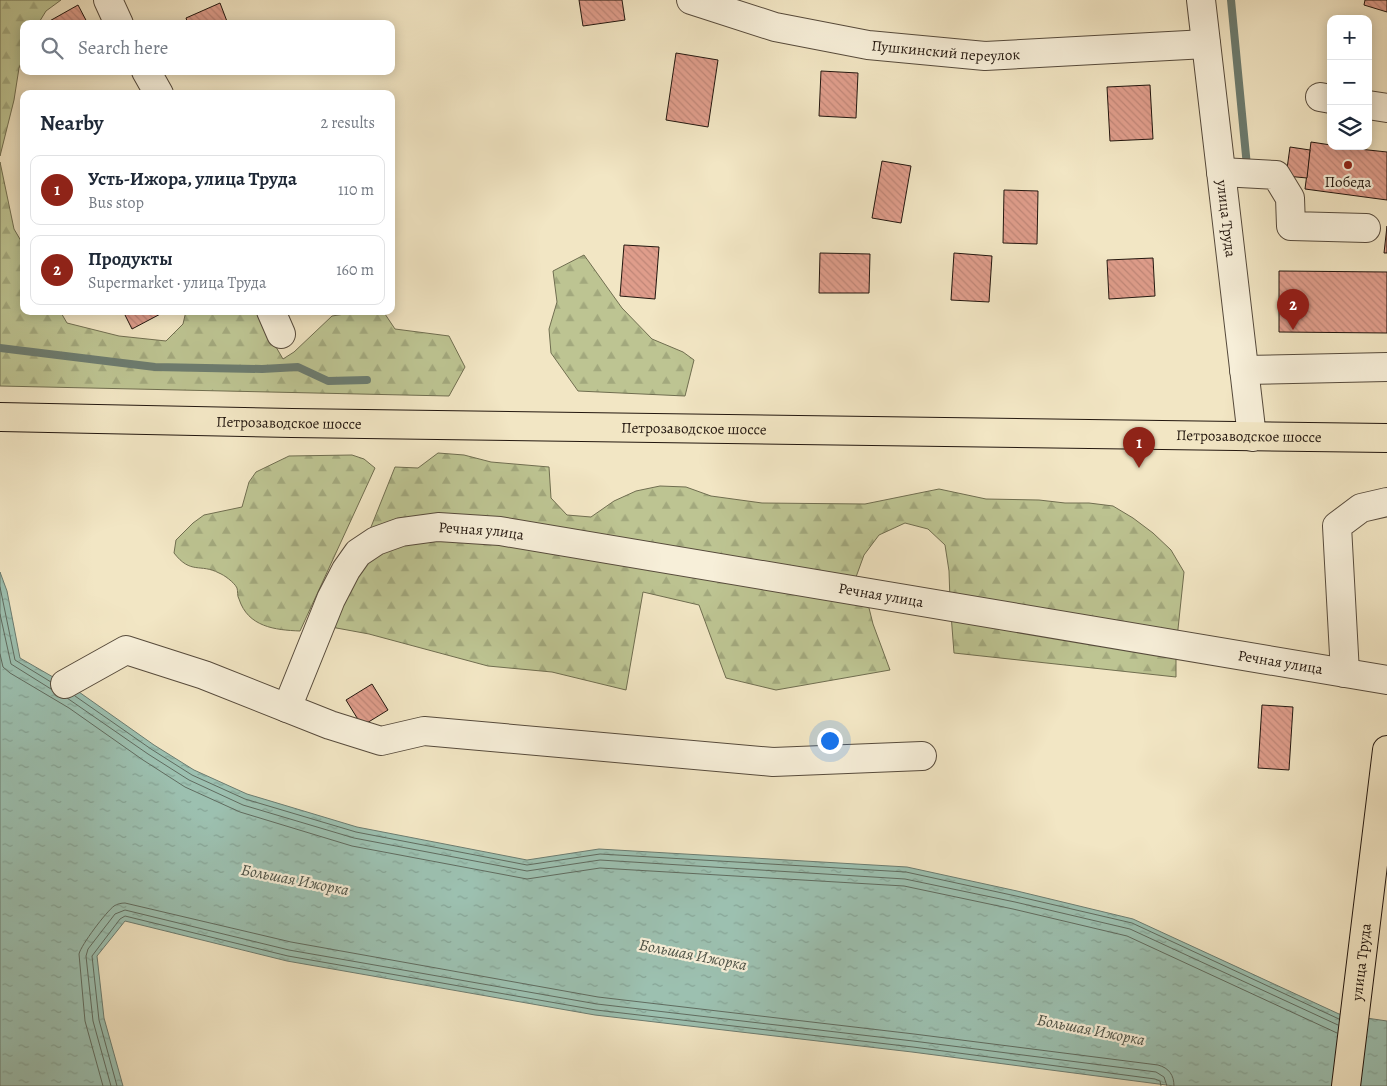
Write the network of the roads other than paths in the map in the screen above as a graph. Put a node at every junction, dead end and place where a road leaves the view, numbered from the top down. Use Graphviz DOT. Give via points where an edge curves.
graph roads {
  1 [pos="108,0"];
  2 [pos="691,0"];
  3 [pos="1201,0"];
  4 [pos="117,20"];
  5 [pos="1206,44"];
  6 [pos="148,75"];
  7 [pos="157,90"];
  8 [pos="1372,106"];
  9 [pos="1387,108"];
  10 [pos="1221,172"];
  11 [pos="1366,228"];
  12 [pos="1387,367"];
  13 [pos="1244,370"];
  14 [pos="0,417"];
  15 [pos="1252,437"];
  16 [pos="1387,438"];
  17 [pos="1387,502"];
  18 [pos="1345,673"];
  19 [pos="1387,680"];
  20 [pos="65,684"];
  21 [pos="287,708"];
  22 [pos="1387,750"];
  23 [pos="922,756"];
  24 [pos="1346,1086"];
  1 -- 4 [label="street"];
  2 -- 5 [label="street, Пушкинский переулок" via="775,27 868,45 985,56"];
  3 -- 5 [label="street, улица Труда"];
  5 -- 10 [label="street, улица Труда"];
  6 -- 7 [label="street"];
  8 -- 9 [label="street"];
  10 -- 11 [label="street" via="1276,175 1290,198 1291,226"];
  10 -- 13 [label="street, улица Труда"];
  12 -- 13 [label="street"];
  13 -- 15 [label="street, улица Труда"];
  14 -- 15 [label="main road, Петрозаводское шоссе"];
  15 -- 16 [label="main road, Петрозаводское шоссе"];
  17 -- 18 [label="street" via="1362,508 1337,526"];
  18 -- 19 [label="street, Речная улица"];
  18 -- 21 [label="street, Речная улица" via="500,531 438,528 401,532 376,541 358,553 319,625"];
  20 -- 21 [label="street" via="126,650 204,675"];
  21 -- 23 [label="street" via="380,741 424,731 773,762"];
  22 -- 24 [label="main road, улица Труда"];
}
